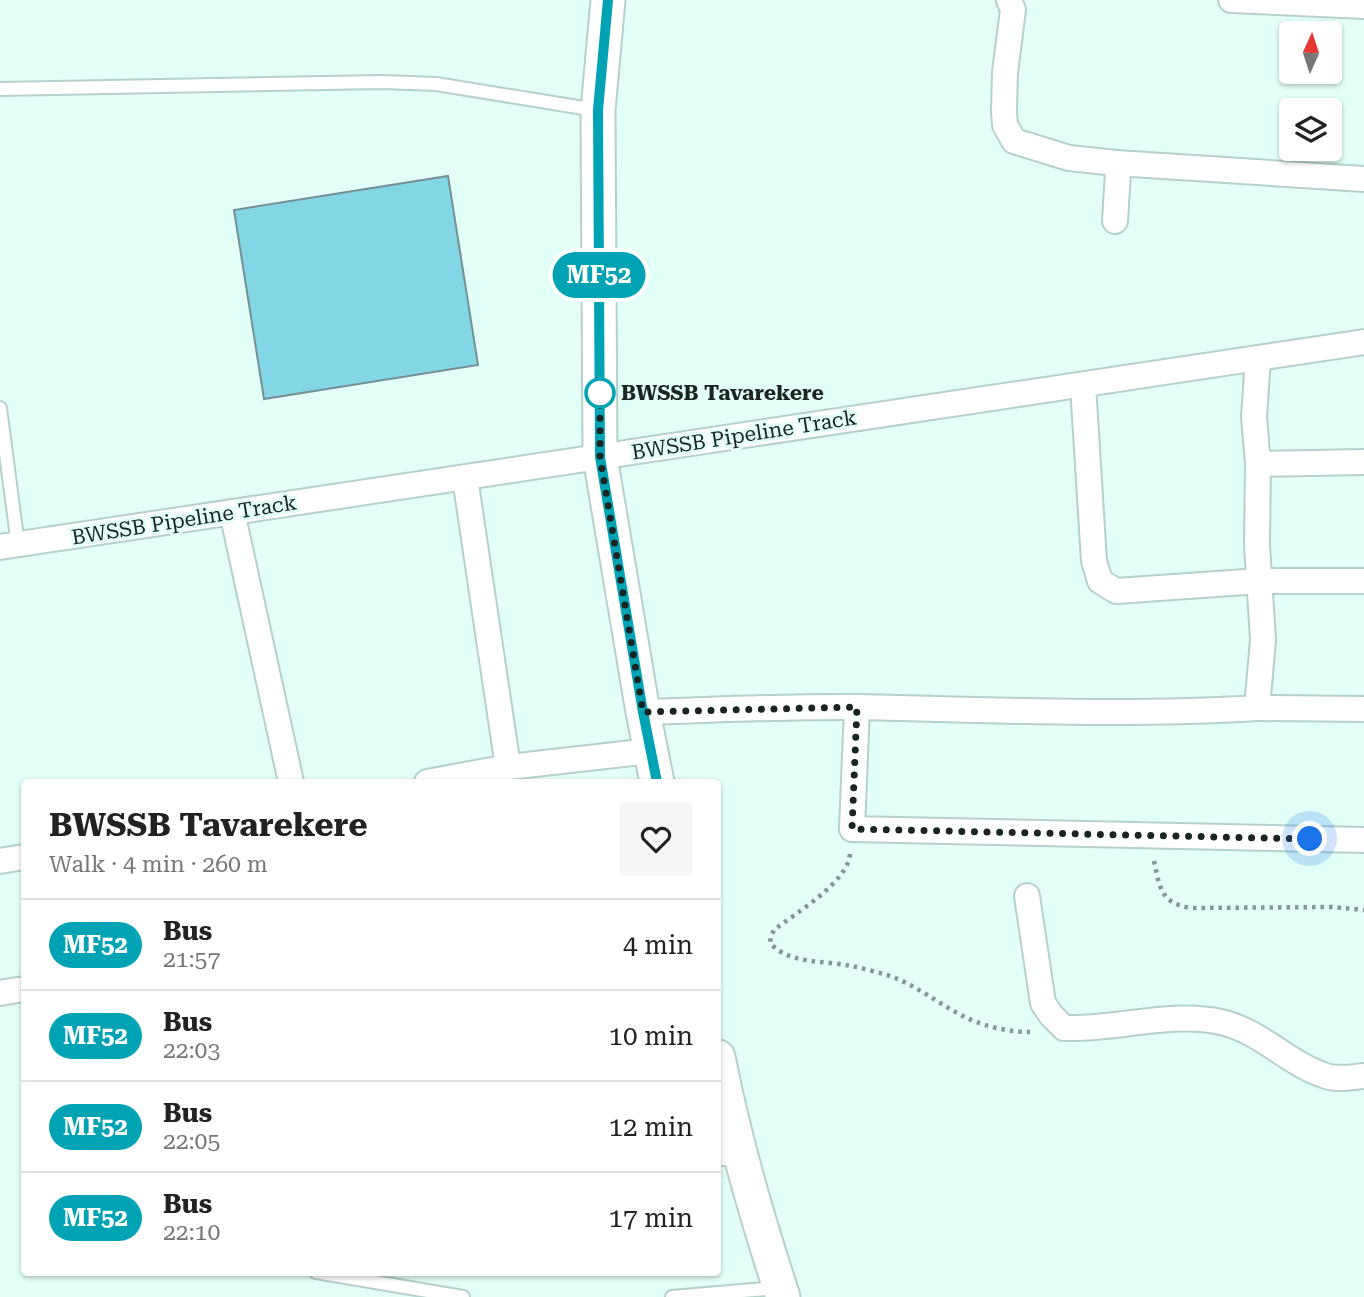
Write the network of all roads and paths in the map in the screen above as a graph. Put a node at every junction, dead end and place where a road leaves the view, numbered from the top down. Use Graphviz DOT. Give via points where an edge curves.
graph roads {
  1 [pos="608,0"];
  2 [pos="1009,0"];
  3 [pos="1231,0"];
  4 [pos="1289,1"];
  5 [pos="1364,6"];
  6 [pos="0,89"];
  7 [pos="598,110"];
  8 [pos="1116,163"];
  9 [pos="1364,179"];
  10 [pos="1115,221"];
  11 [pos="1364,342"];
  12 [pos="1258,358"];
  13 [pos="1083,384"];
  14 [pos="0,408"];
  15 [pos="600,457"];
  16 [pos="1364,462"];
  17 [pos="1258,464"];
  18 [pos="465,478"];
  19 [pos="232,512"];
  20 [pos="9,546"];
  21 [pos="1260,581"];
  22 [pos="1364,581"];
  23 [pos="857,707"];
  24 [pos="1257,708"];
  25 [pos="1364,709"];
  26 [pos="643,712"];
  27 [pos="654,766"];
  28 [pos="508,767"];
  29 [pos="289,779"];
  30 [pos="443,779"];
  31 [pos="852,829"];
  32 [pos="1149,835"];
  33 [pos="1364,840"];
  34 [pos="21,858"];
  35 [pos="0,861"];
  36 [pos="1027,896"];
  37 [pos="1364,910"];
  38 [pos="21,990"];
  39 [pos="0,993"];
  40 [pos="1065,1028"];
  41 [pos="1364,1076"];
  42 [pos="721,1083"];
  43 [pos="729,1153"];
  44 [pos="340,1276"];
  45 [pos="781,1292"];
  46 [pos="463,1297"];
  47 [pos="673,1297"];
  1 -- 7 [label="main road"];
  2 -- 8 [label="street" via="1013,10 1004,111 1014,141 1069,158"];
  3 -- 4 [label="street"];
  4 -- 5 [label="street"];
  6 -- 7 [label="lane" via="382,82 436,84"];
  7 -- 15 [label="main road"];
  8 -- 9 [label="street"];
  8 -- 10 [label="street"];
  11 -- 12 [label="street, BWSSB Pipeline Track"];
  12 -- 13 [label="street, BWSSB Pipeline Track"];
  12 -- 17 [label="street" via="1254,417"];
  13 -- 15 [label="street, BWSSB Pipeline Track"];
  13 -- 21 [label="street" via="1094,561 1100,581 1116,591"];
  14 -- 20 [label="lane"];
  15 -- 18 [label="street, BWSSB Pipeline Track"];
  15 -- 26 [label="main road"];
  16 -- 17 [label="street"];
  17 -- 21 [label="street"];
  18 -- 19 [label="street, BWSSB Pipeline Track"];
  18 -- 28 [label="street"];
  19 -- 20 [label="street, BWSSB Pipeline Track"];
  19 -- 29 [label="street"];
  21 -- 22 [label="street"];
  21 -- 24 [label="street" via="1263,640"];
  23 -- 24 [label="street" via="1099,713"];
  23 -- 26 [label="street"];
  23 -- 31 [label="street"];
  24 -- 25 [label="street"];
  26 -- 27 [label="main road"];
  27 -- 28 [label="street"];
  28 -- 30 [label="street"];
  31 -- 32 [label="street"];
  31 -- 40 [label="path" via="849,863 836,882 774,930 770,943 776,950 912,984 965,1018 993,1027 1017,1032"];
  32 -- 33 [label="street"];
  32 -- 37 [label="path" via="1160,888 1176,906"];
  34 -- 35 [label="street"];
  36 -- 40 [label="street" via="1044,1003"];
  38 -- 39 [label="street"];
  40 -- 41 [label="street" via="1200,1018 1242,1029 1328,1077"];
  42 -- 43 [label="main road"];
  43 -- 45 [label="main road"];
  44 -- 46 [label="lane"];
  45 -- 47 [label="lane"];
}
